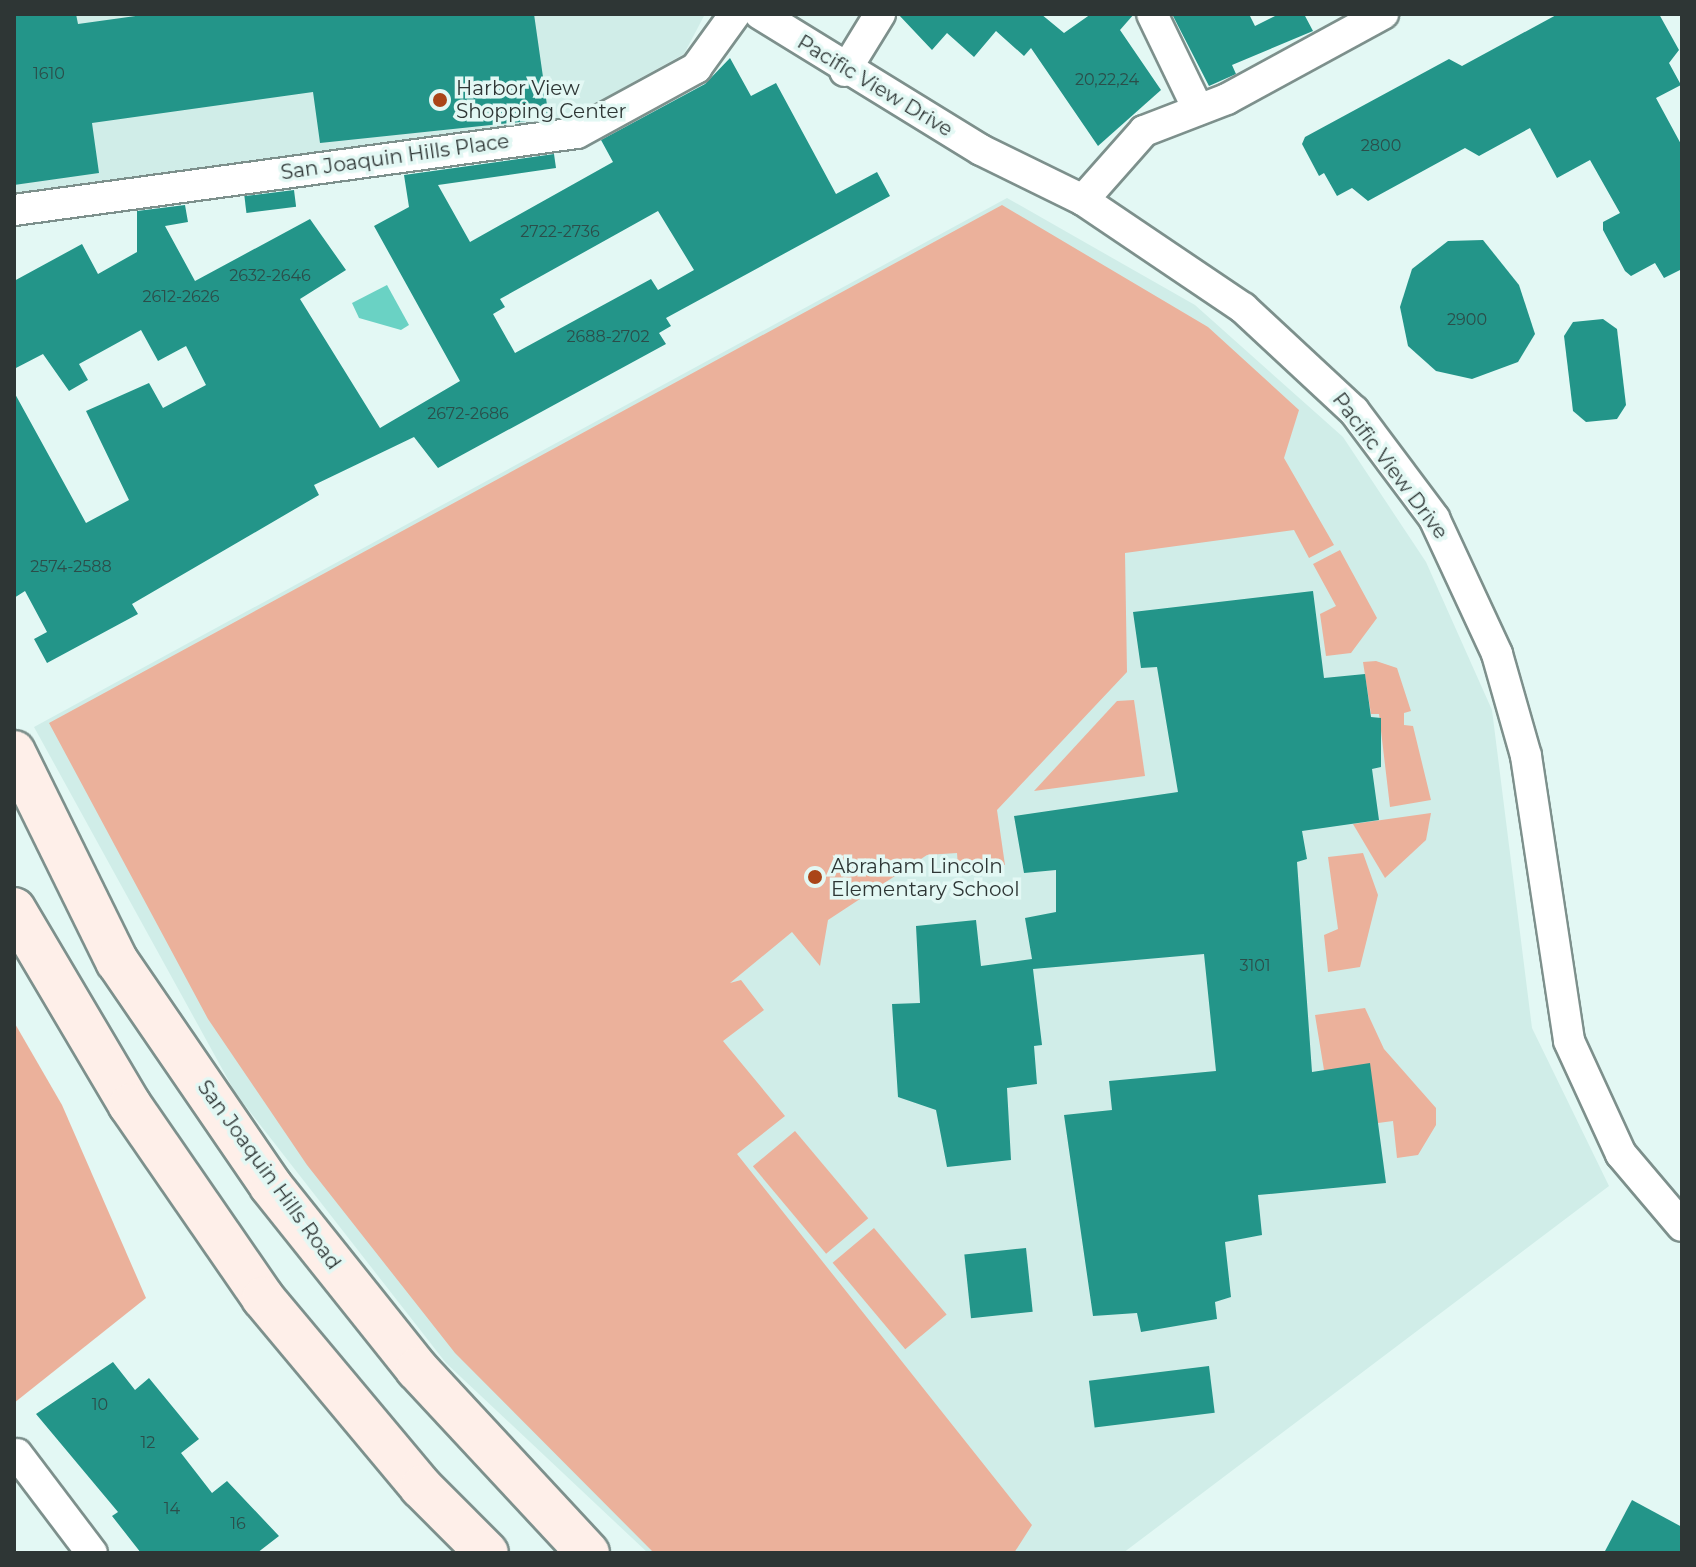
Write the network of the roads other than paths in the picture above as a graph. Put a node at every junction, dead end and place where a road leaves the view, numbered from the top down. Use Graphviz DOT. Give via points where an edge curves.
graph roads {
  1 [pos="735,14"];
  2 [pos="760,14"];
  3 [pos="880,14"];
  4 [pos="1152,14"];
  5 [pos="1383,14"];
  6 [pos="845,71"];
  7 [pos="1198,109"];
  8 [pos="1083,200"];
  9 [pos="14,210"];
  10 [pos="14,752"];
  11 [pos="14,909"];
  12 [pos="1682,1226"];
  13 [pos="17,1454"];
  14 [pos="92,1553"];
  15 [pos="487,1553"];
  16 [pos="588,1553"];
  1 -- 9 [label="street, San Joaquin Hills Place" via="696,68 577,133"];
  2 -- 6 [label="street, Pacific View Drive"];
  3 -- 6 [label="street"];
  4 -- 7 [label="street"];
  5 -- 7 [label="street"];
  6 -- 8 [label="street, Pacific View Drive"];
  7 -- 8 [label="street" via="1144,131"];
  8 -- 12 [label="street, Pacific View Drive" via="1300,355 1354,411 1434,518 1497,654 1526,756 1569,1041 1621,1154"];
  10 -- 16 [label="main road, San Joaquin Hills Road" via="117,961 271,1186 417,1369"];
  11 -- 15 [label="main road" via="130,1105 263,1298 421,1487"];
  13 -- 14 [label="street"];
}
